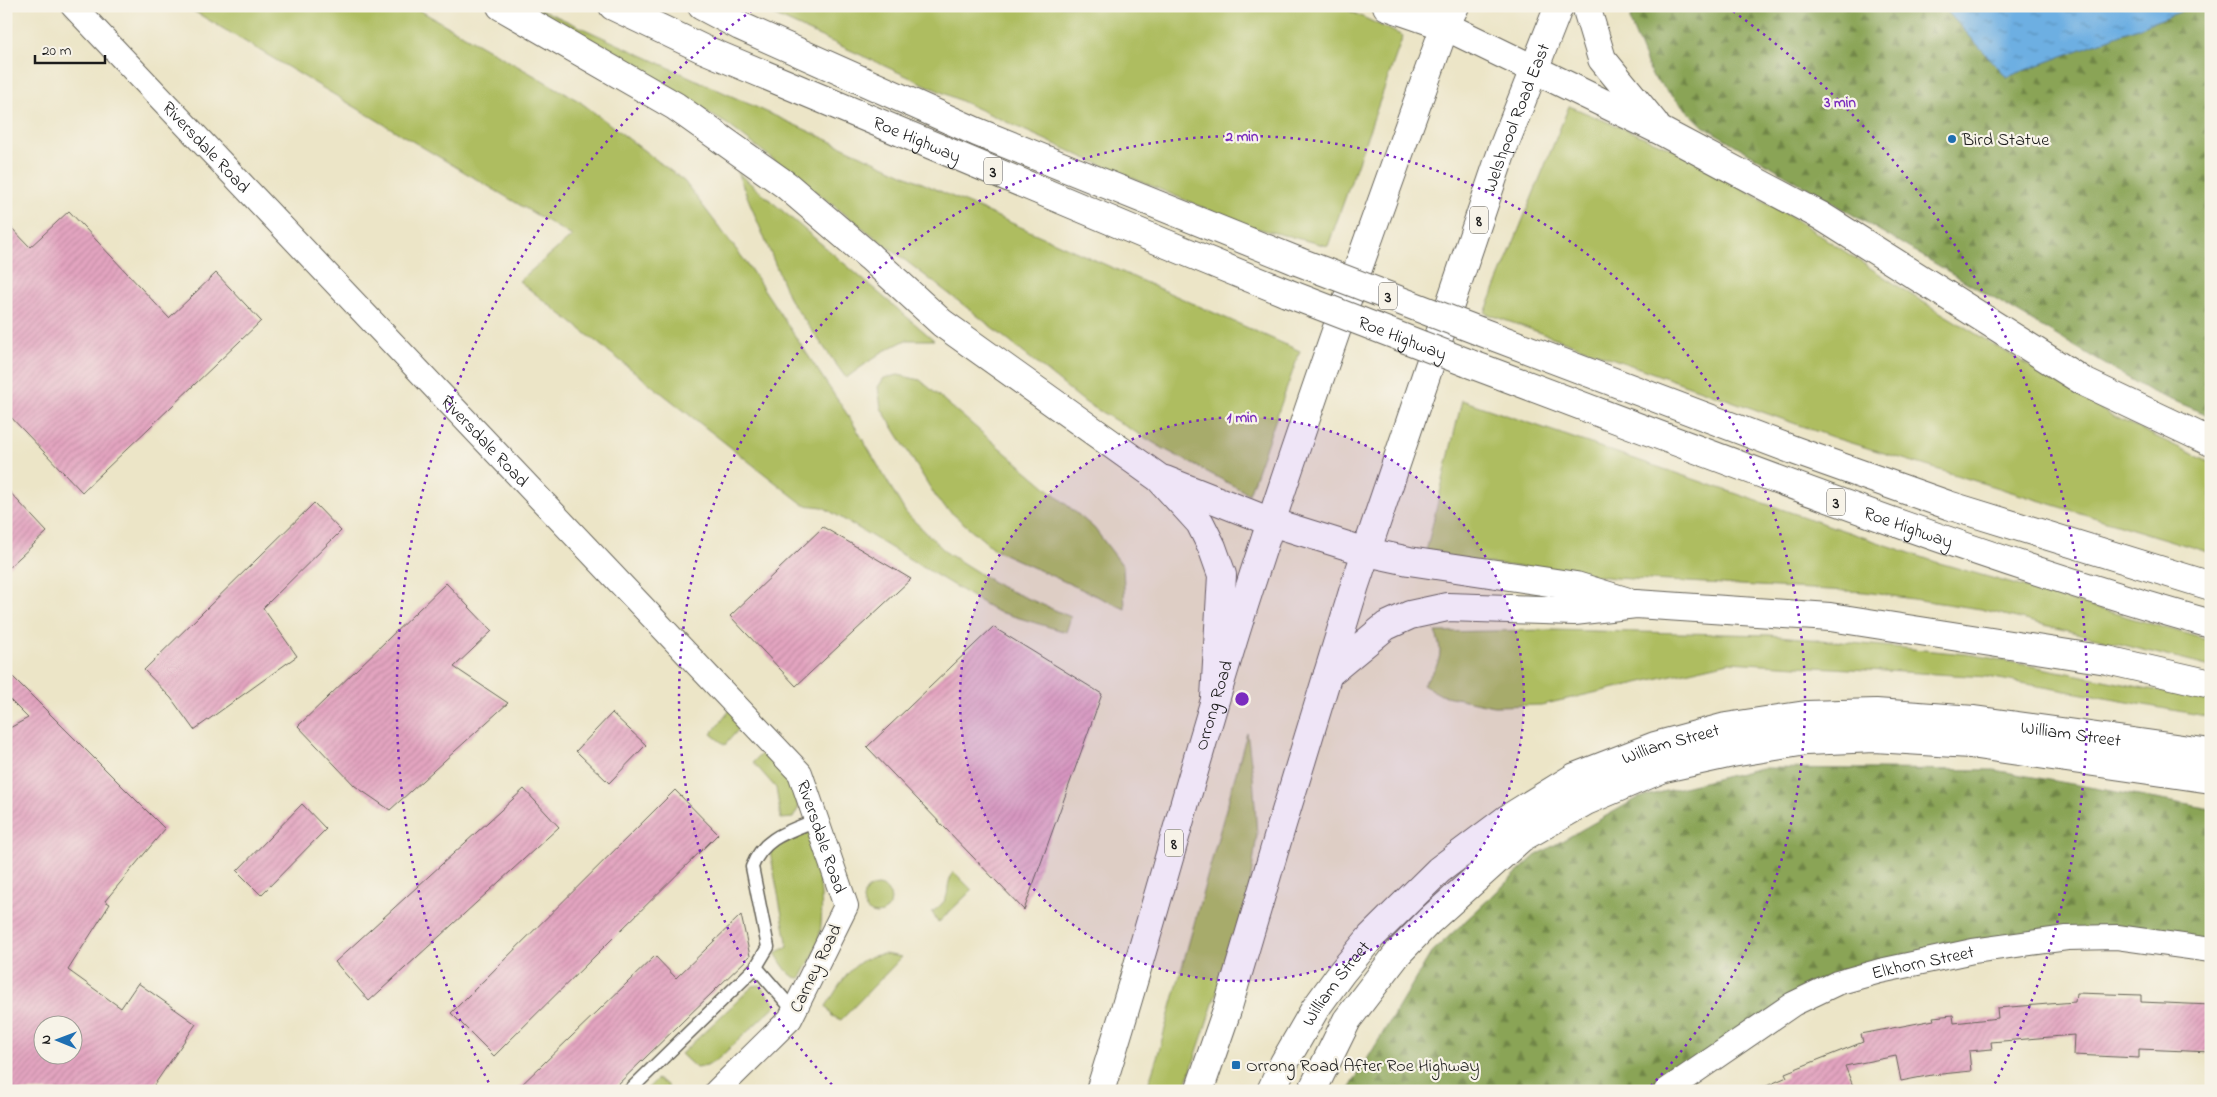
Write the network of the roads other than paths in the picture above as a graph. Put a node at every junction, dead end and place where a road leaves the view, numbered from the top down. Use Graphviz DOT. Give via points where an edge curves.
graph roads {
  1 [pos="73,6"];
  2 [pos="501,6"];
  3 [pos="612,6"];
  4 [pos="702,6"];
  5 [pos="1387,6"];
  6 [pos="1559,6"];
  7 [pos="1588,6"];
  8 [pos="1450,16"];
  9 [pos="1534,69"];
  10 [pos="1662,131"];
  11 [pos="2211,442"];
  12 [pos="1159,478"];
  13 [pos="1271,522"];
  14 [pos="1367,552"];
  15 [pos="2211,586"];
  16 [pos="1636,604"];
  17 [pos="2211,624"];
  18 [pos="1328,674"];
  19 [pos="2211,684"];
  20 [pos="1215,698"];
  21 [pos="2211,753"];
  22 [pos="2211,779"];
  23 [pos="817,820"];
  24 [pos="846,906"];
  25 [pos="2211,950"];
  26 [pos="756,967"];
  27 [pos="794,1011"];
  28 [pos="629,1091"];
  29 [pos="717,1091"];
  30 [pos="1100,1091"];
  31 [pos="1199,1091"];
  32 [pos="1271,1091"];
  33 [pos="1312,1091"];
  34 [pos="1666,1091"];
  1 -- 23 [label="street, Riversdale Road" via="794,766 800,773"];
  2 -- 12 [label="main road" via="675,106 786,185 942,323"];
  3 -- 17 [label="main road, Roe Highway / 3, bridge" via="701,48 1144,235 1468,363 1888,520"];
  4 -- 15 [label="main road, Roe Highway / 3, bridge" via="977,132 1479,331 1939,502"];
  5 -- 8 [label="main road"];
  6 -- 9 [label="main road, Welshpool Road East / 8"];
  7 -- 10 [label="main road" via="1602,59"];
  8 -- 9 [label="main road"];
  8 -- 13 [label="main road, Orrong Road / 8" via="1338,322"];
  9 -- 10 [label="main road"];
  9 -- 14 [label="main road, Welshpool Road East / 8" via="1503,148"];
  10 -- 11 [label="main road" via="1821,216 2086,383"];
  12 -- 13 [label="main road"];
  12 -- 20 [label="main road" via="1200,523 1222,576"];
  13 -- 14 [label="main road"];
  13 -- 20 [label="main road, Orrong Road / 8"];
  14 -- 16 [label="main road" via="1576,586"];
  14 -- 18 [label="main road, 8"];
  16 -- 18 [label="main road" via="1574,611 1447,607 1410,615 1386,626"];
  16 -- 19 [label="main road" via="1830,617 2107,660"];
  18 -- 31 [label="main road, 8" via="1227,1010"];
  20 -- 30 [label="main road, Orrong Road / 8" via="1133,988"];
  21 -- 32 [label="main road, William Street" via="1974,720 1876,713 1806,715 1735,725 1655,746 1575,777 1507,819 1439,870 1371,937 1342,972 1315,1009"];
  22 -- 33 [label="main road, William Street" via="1970,744 1875,738 1806,741 1664,768 1586,801 1521,838 1435,916 1399,952 1347,1020"];
  23 -- 24 [label="street, Riversdale Road"];
  23 -- 26 [label="lane" via="774,837 754,860 752,867 768,947"];
  24 -- 27 [label="street, Carney Road"];
  25 -- 34 [label="street, Elkhorn Street" via="2117,937 2067,938 1974,952 1837,983 1793,1004"];
  26 -- 27 [label="lane"];
  26 -- 28 [label="lane"];
  27 -- 29 [label="street, Carney Road" via="790,1019"];
}
